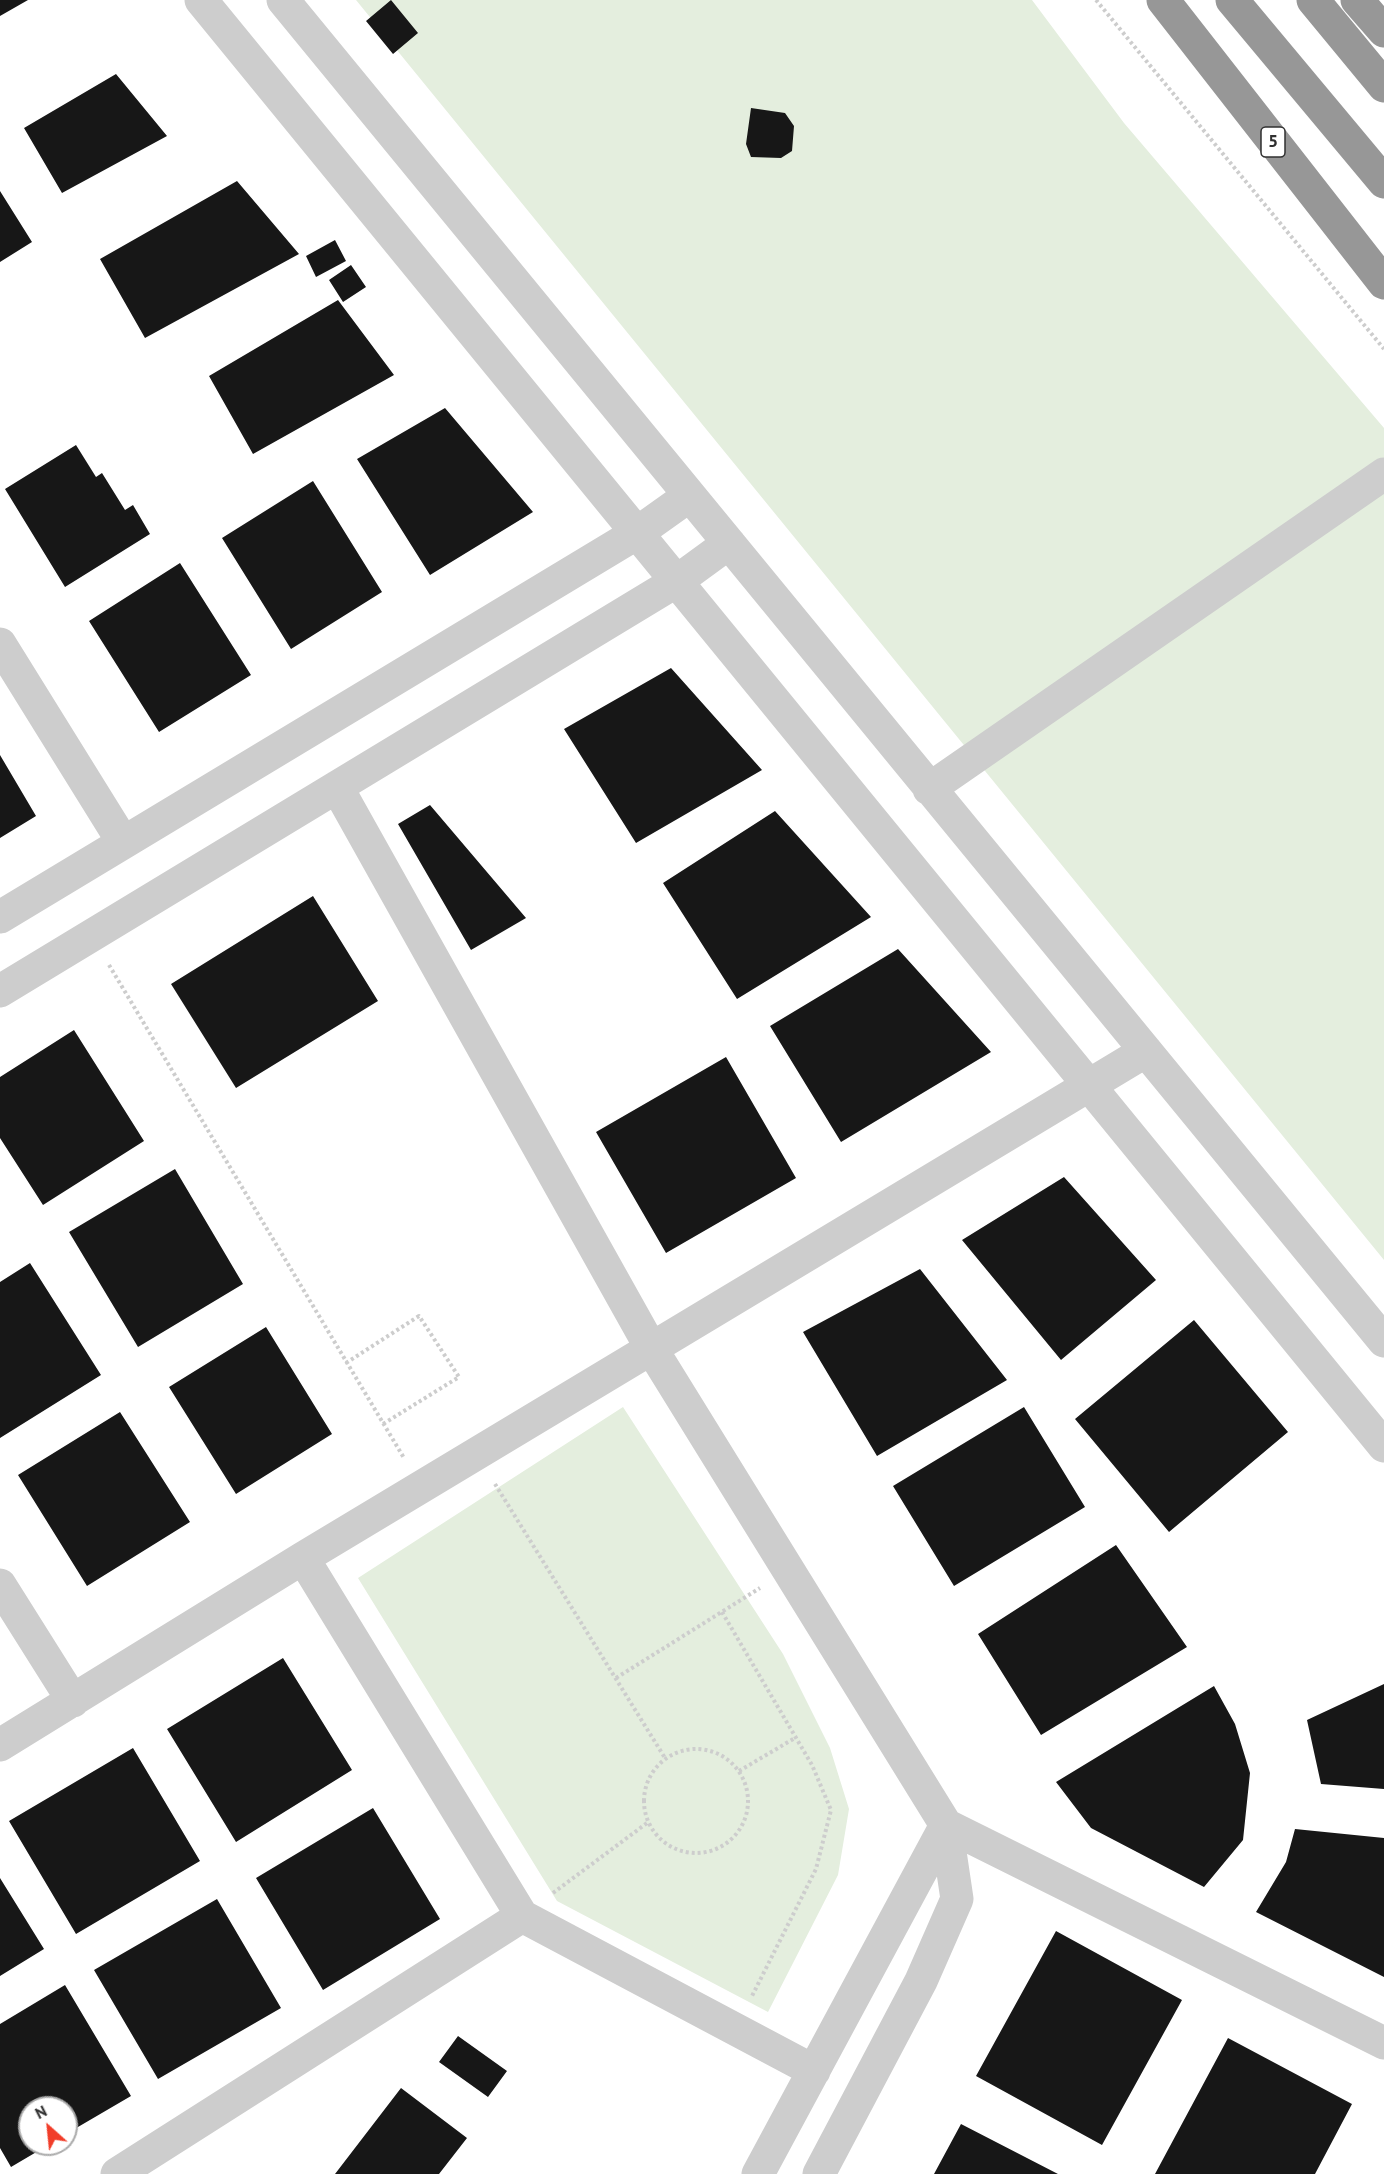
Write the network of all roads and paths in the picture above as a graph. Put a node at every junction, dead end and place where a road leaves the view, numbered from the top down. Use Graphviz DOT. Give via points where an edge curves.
graph roads {
  1 [pos="201,0"];
  2 [pos="283,0"];
  3 [pos="1096,0"];
  4 [pos="1163,0"];
  5 [pos="1232,0"];
  6 [pos="1313,0"];
  7 [pos="1357,0"];
  8 [pos="1384,31"];
  9 [pos="1384,86"];
  10 [pos="1384,182"];
  11 [pos="1384,283"];
  12 [pos="1384,349"];
  13 [pos="1384,474"];
  14 [pos="689,496"];
  15 [pos="637,533"];
  16 [pos="729,543"];
  17 [pos="677,581"];
  18 [pos="0,644"];
  19 [pos="337,787"];
  20 [pos="929,789"];
  21 [pos="123,842"];
  22 [pos="0,917"];
  23 [pos="92,936"];
  24 [pos="0,991"];
  25 [pos="1146,1051"];
  26 [pos="1090,1086"];
  27 [pos="1384,1341"];
  28 [pos="651,1348"];
  29 [pos="346,1363"];
  30 [pos="383,1424"];
  31 [pos="1384,1446"];
  32 [pos="476,1453"];
  33 [pos="421,1487"];
  34 [pos="303,1558"];
  35 [pos="788,1570"];
  36 [pos="0,1585"];
  37 [pos="722,1612"];
  38 [pos="616,1678"];
  39 [pos="73,1701"];
  40 [pos="795,1738"];
  41 [pos="0,1745"];
  42 [pos="665,1758"];
  43 [pos="739,1771"];
  44 [pos="647,1823"];
  45 [pos="946,1825"];
  46 [pos="522,1916"];
  47 [pos="735,2029"];
  48 [pos="1384,2043"];
  49 [pos="814,2071"];
  50 [pos="117,2174"];
  51 [pos="758,2174"];
  52 [pos="819,2174"];
  1 -- 15 [label="street"];
  2 -- 14 [label="street"];
  3 -- 12 [label="path"];
  4 -- 11 [label="highway, 5"];
  5 -- 10 [label="highway"];
  6 -- 9 [label="highway"];
  7 -- 8 [label="highway"];
  13 -- 20 [label="street"];
  14 -- 15 [label="street"];
  14 -- 16 [label="street"];
  15 -- 17 [label="street"];
  15 -- 21 [label="street"];
  16 -- 17 [label="street"];
  16 -- 20 [label="street"];
  17 -- 19 [label="street"];
  17 -- 26 [label="street"];
  18 -- 21 [label="street"];
  19 -- 23 [label="street"];
  19 -- 28 [label="street"];
  20 -- 25 [label="street"];
  21 -- 22 [label="street"];
  23 -- 24 [label="street"];
  23 -- 29 [label="path"];
  25 -- 26 [label="street"];
  25 -- 27 [label="street"];
  26 -- 28 [label="street"];
  26 -- 31 [label="street"];
  28 -- 32 [label="street"];
  28 -- 35 [label="street"];
  29 -- 30 [label="path"];
  29 -- 30 [label="path" via="419,1316 459,1377"];
  30 -- 33 [label="path"];
  32 -- 33 [label="street"];
  32 -- 38 [label="path"];
  33 -- 34 [label="street"];
  34 -- 39 [label="street"];
  34 -- 46 [label="street"];
  35 -- 37 [label="path"];
  35 -- 45 [label="street"];
  36 -- 39 [label="street"];
  37 -- 38 [label="path"];
  37 -- 40 [label="path"];
  38 -- 42 [label="path"];
  39 -- 41 [label="street"];
  40 -- 43 [label="path"];
  40 -- 47 [label="path" via="812,1765 831,1810 816,1869"];
  42 -- 43 [label="path" via="680,1750 697,1748 728,1759"];
  42 -- 44 [label="path" via="652,1771 645,1787"];
  43 -- 44 [label="path" via="747,1786 745,1818 725,1844 709,1852 690,1853 672,1848"];
  44 -- 46 [label="path"];
  45 -- 48 [label="street"];
  45 -- 49 [label="street"];
  45 -- 52 [label="street" via="957,1899 921,1981"];
  46 -- 47 [label="street"];
  46 -- 50 [label="street"];
  47 -- 49 [label="street"];
  49 -- 51 [label="street"];
}
